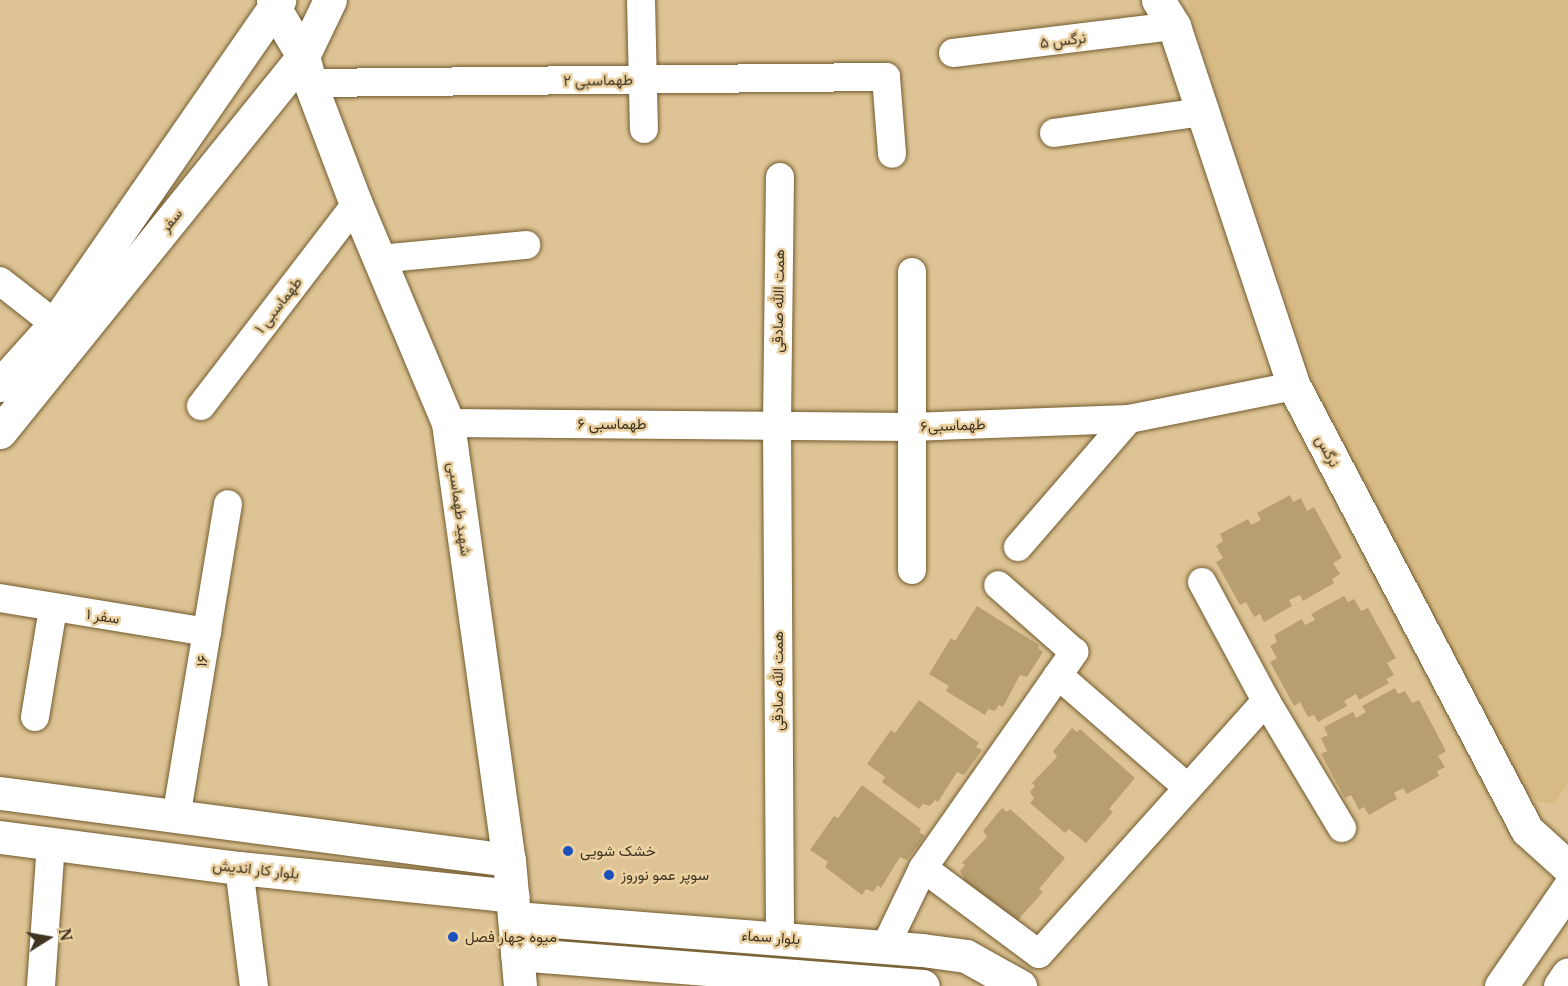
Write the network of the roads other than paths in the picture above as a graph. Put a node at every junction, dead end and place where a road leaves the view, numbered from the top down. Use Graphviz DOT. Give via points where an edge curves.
graph roads {
  1 [pos="330,0"];
  2 [pos="641,0"];
  3 [pos="275,3"];
  4 [pos="1166,13"];
  5 [pos="953,53"];
  6 [pos="307,70"];
  7 [pos="643,80"];
  8 [pos="1202,112"];
  9 [pos="644,129"];
  10 [pos="1054,133"];
  11 [pos="892,154"];
  12 [pos="780,177"];
  13 [pos="356,204"];
  14 [pos="526,245"];
  15 [pos="378,258"];
  16 [pos="912,272"];
  17 [pos="0,281"];
  18 [pos="55,324"];
  19 [pos="0,385"];
  20 [pos="1294,386"];
  21 [pos="201,406"];
  22 [pos="1129,419"];
  23 [pos="448,423"];
  24 [pos="777,424"];
  25 [pos="911,427"];
  26 [pos="0,432"];
  27 [pos="228,504"];
  28 [pos="1018,547"];
  29 [pos="912,570"];
  30 [pos="1202,582"];
  31 [pos="998,585"];
  32 [pos="0,598"];
  33 [pos="53,608"];
  34 [pos="207,632"];
  35 [pos="1058,675"];
  36 [pos="1266,701"];
  37 [pos="35,717"];
  38 [pos="1188,788"];
  39 [pos="0,793"];
  40 [pos="176,818"];
  41 [pos="1342,828"];
  42 [pos="0,837"];
  43 [pos="51,843"];
  44 [pos="509,860"];
  45 [pos="1568,867"];
  46 [pos="239,868"];
  47 [pos="923,868"];
  48 [pos="1568,888"];
  49 [pos="514,907"];
  50 [pos="780,938"];
  51 [pos="886,945"];
  52 [pos="517,954"];
  53 [pos="1568,975"];
  54 [pos="41,986"];
  55 [pos="254,986"];
  56 [pos="520,986"];
  57 [pos="923,986"];
  58 [pos="1020,986"];
  59 [pos="1501,986"];
  60 [pos="1560,986"];
  1 -- 6 [label="street, سفر"];
  2 -- 7 [label="street"];
  3 -- 6 [label="street, شهید طهماسبی"];
  3 -- 18 [label="street"];
  4 -- 5 [label="street, ۵ نرگس"];
  4 -- 8 [label="street, نرگس"];
  6 -- 7 [label="street, ۲ طهماسبی"];
  6 -- 13 [label="street, شهید طهماسبی"];
  6 -- 26 [label="street, سفر"];
  7 -- 9 [label="street"];
  7 -- 11 [label="street, ۲ طهماسبی" via="886,77"];
  8 -- 10 [label="street"];
  8 -- 20 [label="street, نرگس"];
  12 -- 24 [label="street, همت االله صادقی"];
  13 -- 15 [label="street, شهید طهماسبی"];
  13 -- 21 [label="street, ۱ طهماسبی"];
  14 -- 15 [label="street"];
  15 -- 23 [label="street, شهید طهماسبی"];
  16 -- 25 [label="street"];
  17 -- 18 [label="street"];
  18 -- 19 [label="street"];
  20 -- 22 [label="street, ۶طهماسبی"];
  20 -- 45 [label="street, نرگس" via="1527,830"];
  22 -- 25 [label="street, ۶طهماسبی"];
  22 -- 28 [label="street"];
  23 -- 24 [label="street, ۶ طهماسبی"];
  23 -- 44 [label="street, شهید طهماسبی"];
  24 -- 25 [label="street, ۶طهماسبی"];
  24 -- 50 [label="street, همت الله صادقی"];
  25 -- 29 [label="street"];
  27 -- 34 [label="street, ۱۶"];
  30 -- 36 [label="street"];
  31 -- 35 [label="street" via="1074,652"];
  32 -- 33 [label="street, ۱ سفر"];
  33 -- 34 [label="street, ۱ سفر"];
  33 -- 37 [label="street"];
  34 -- 40 [label="street, ۱۶"];
  35 -- 38 [label="street"];
  35 -- 47 [label="street"];
  36 -- 38 [label="street"];
  36 -- 41 [label="street"];
  38 -- 47 [label="street" via="1039,954"];
  39 -- 40 [label="street"];
  40 -- 44 [label="street"];
  42 -- 43 [label="street, بلوار کار اندیش"];
  43 -- 46 [label="street, بلوار کار اندیش"];
  43 -- 54 [label="street"];
  44 -- 49 [label="street, شهید طهماسبی"];
  46 -- 49 [label="street, بلوار کار اندیش"];
  46 -- 55 [label="street"];
  47 -- 51 [label="street"];
  48 -- 59 [label="street"];
  49 -- 50 [label="street, بلوار سماء"];
  49 -- 52 [label="street, شهید طهماسبی"];
  50 -- 51 [label="street, بلوار سماء"];
  51 -- 58 [label="street, بلوار سماء" via="966,956"];
  52 -- 56 [label="street, شهید طهماسبی"];
  52 -- 57 [label="street"];
  53 -- 60 [label="street"];
}
